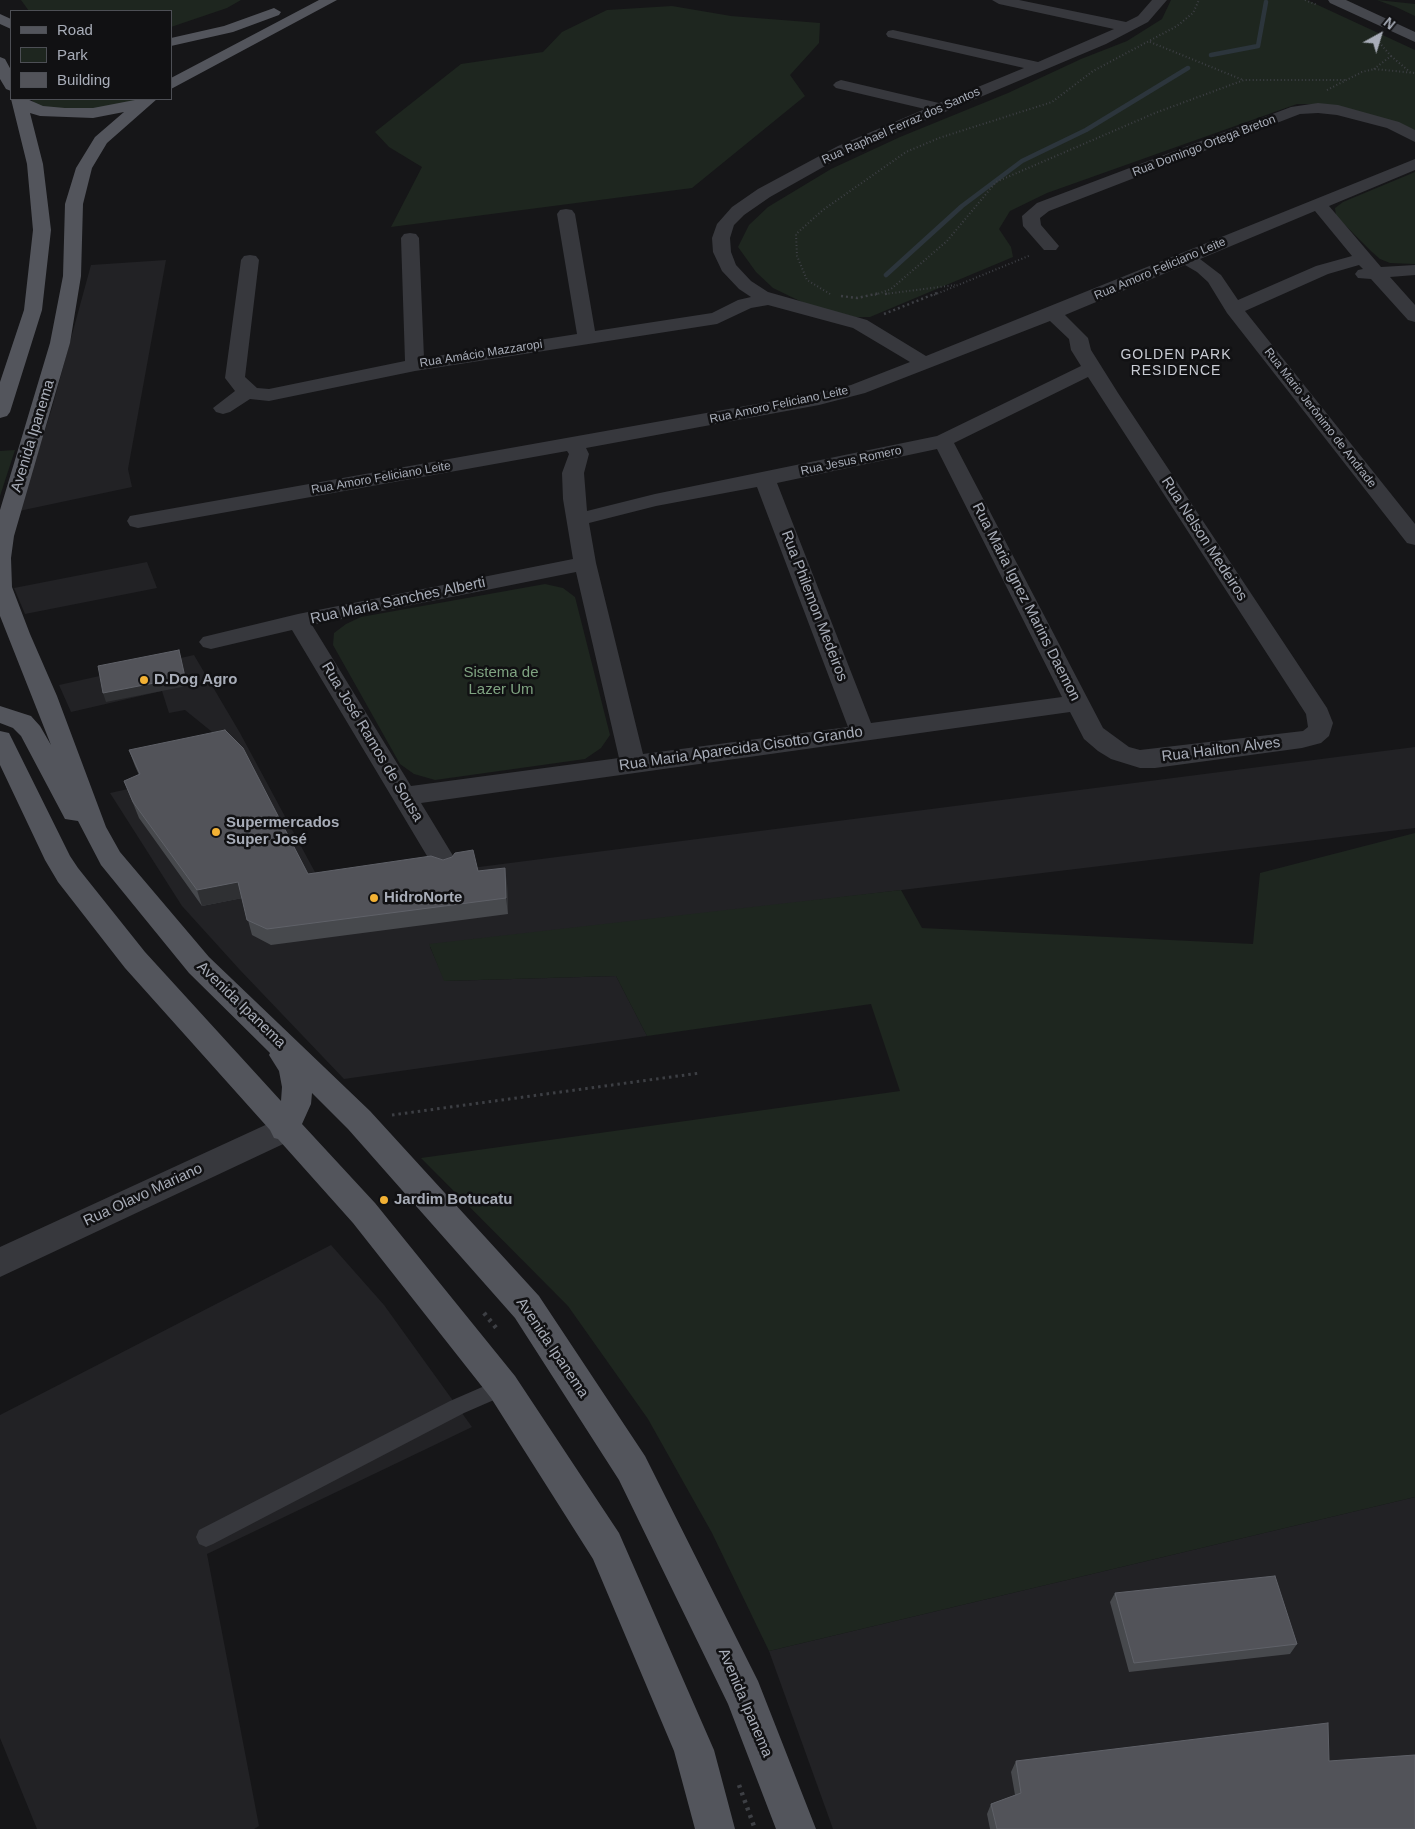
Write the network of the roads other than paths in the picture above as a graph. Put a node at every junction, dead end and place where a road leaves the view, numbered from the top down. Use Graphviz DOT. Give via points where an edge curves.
graph roads {
  1 [pos="300,0"];
  2 [pos="330,0"];
  3 [pos="998,0"];
  4 [pos="1160,0"];
  5 [pos="1335,0"];
  6 [pos="1365,0"];
  7 [pos="1392,11"];
  8 [pos="1127,27"];
  9 [pos="893,34"];
  10 [pos="1415,38"];
  11 [pos="172,42"];
  12 [pos="0,62"];
  13 [pos="1040,67"];
  14 [pos="177,74"];
  15 [pos="10,83"];
  16 [pos="841,86"];
  17 [pos="18,100"];
  18 [pos="22,100"];
  19 [pos="145,101"];
  20 [pos="939,108"];
  21 [pos="1415,137"];
  22 [pos="1415,164"];
  23 [pos="1318,204"];
  24 [pos="566,214"];
  25 [pos="1289,216"];
  26 [pos="410,238"];
  27 [pos="1050,246"];
  28 [pos="1361,255"];
  29 [pos="1186,259"];
  30 [pos="250,260"];
  31 [pos="1162,268"];
  32 [pos="1415,270"];
  33 [pos="1376,273"];
  34 [pos="1305,279"];
  35 [pos="756,295"];
  36 [pos="1229,303"];
  37 [pos="790,306"];
  38 [pos="1051,314"];
  39 [pos="1415,316"];
  40 [pos="716,318"];
  41 [pos="1027,323"];
  42 [pos="587,338"];
  43 [pos="1087,359"];
  44 [pos="925,363"];
  45 [pos="415,365"];
  46 [pos="247,392"];
  47 [pos="1108,393"];
  48 [pos="1038,394"];
  49 [pos="223,408"];
  50 [pos="0,412"];
  51 [pos="943,441"];
  52 [pos="574,444"];
  53 [pos="545,450"];
  54 [pos="573,473"];
  55 [pos="766,479"];
  56 [pos="576,510"];
  57 [pos="138,520"];
  58 [pos="1415,538"];
  59 [pos="585,563"];
  60 [pos="298,621"];
  61 [pos="211,642"];
  62 [pos="1079,703"];
  63 [pos="0,714"];
  64 [pos="1320,730"];
  65 [pos="862,732"];
  66 [pos="0,739"];
  67 [pos="1120,753"];
  68 [pos="633,764"];
  69 [pos="404,796"];
  70 [pos="93,827"];
  71 [pos="445,864"];
  72 [pos="272,1034"];
  73 [pos="285,1128"];
  74 [pos="0,1263"];
  75 [pos="503,1387"];
  76 [pos="206,1537"];
  77 [pos="715,1829"];
  78 [pos="796,1829"];
  1 -- 11 [label="main road" via="228,29"];
  2 -- 14 [label="main road"];
  3 -- 8 [label="street"];
  4 -- 8 [label="street, Rua Raphael Ferraz dos Santos" via="1143,19"];
  5 -- 10 [label="main road"];
  6 -- 7 [label="main road"];
  8 -- 13 [label="street, Rua Raphael Ferraz dos Santos" via="1101,42"];
  9 -- 13 [label="street"];
  12 -- 15 [label="main road"];
  13 -- 20 [label="street, Rua Raphael Ferraz dos Santos"];
  16 -- 20 [label="street"];
  17 -- 50 [label="main road" via="35,164 42,230 33,310"];
  18 -- 19 [label="main road, Avenida Ipanema" via="40,111 65,113 93,113"];
  19 -- 70 [label="main road, Avenida Ipanema" via="102,140 84,168 74,204 72,276 60,343 6,526 0,558 1,587"];
  20 -- 35 [label="street, Rua Raphael Ferraz dos Santos" via="844,149 764,193 726,224 721,238 728,267"];
  21 -- 27 [label="street, Rua Domingo Ortega Breton" via="1371,118 1318,108 1297,110 1043,206 1031,216 1032,226"];
  22 -- 23 [label="street, Rua Amoro Feliciano Leite"];
  23 -- 25 [label="street, Rua Amoro Feliciano Leite"];
  23 -- 28 [label="street"];
  24 -- 42 [label="street"];
  25 -- 28 [label="street" via="1329,232"];
  25 -- 29 [label="street, Rua Amoro Feliciano Leite"];
  26 -- 45 [label="street"];
  28 -- 33 [label="street"];
  28 -- 34 [label="street"];
  29 -- 31 [label="street, Rua Amoro Feliciano Leite"];
  29 -- 36 [label="street, Rua Mario Jerônimo de Andrade" via="1215,279"];
  30 -- 46 [label="street" via="235,378"];
  31 -- 36 [label="street, Rua Mario Jerônimo de Andrade" via="1195,280"];
  31 -- 38 [label="street, Rua Amoro Feliciano Leite"];
  32 -- 33 [label="street"];
  33 -- 34 [label="street"];
  33 -- 39 [label="street"];
  34 -- 36 [label="street"];
  35 -- 37 [label="street, Rua Raphael Ferraz dos Santos"];
  35 -- 40 [label="street, Rua Amácio Mazzaropi"];
  36 -- 58 [label="street, Rua Mario Jerônimo de Andrade"];
  37 -- 40 [label="street, Rua Amácio Mazzaropi"];
  37 -- 44 [label="street, Rua Raphael Ferraz dos Santos" via="860,324"];
  38 -- 41 [label="street, Rua Amoro Feliciano Leite"];
  38 -- 43 [label="street, Rua Nelson Medeiros" via="1078,338"];
  40 -- 42 [label="street, Rua Amácio Mazzaropi"];
  41 -- 43 [label="street, Rua Nelson Medeiros" via="1064,340"];
  41 -- 44 [label="street, Rua Amoro Feliciano Leite"];
  42 -- 45 [label="street, Rua Amácio Mazzaropi"];
  43 -- 47 [label="street, Rua Nelson Medeiros"];
  43 -- 48 [label="street, Rua Jesus Romero"];
  44 -- 52 [label="street, Rua Amoro Feliciano Leite" via="858,389 819,399"];
  45 -- 46 [label="street, Rua Amácio Mazzaropi" via="269,395"];
  46 -- 49 [label="street"];
  47 -- 48 [label="street, Rua Jesus Romero"];
  47 -- 64 [label="street, Rua Nelson Medeiros" via="1318,714"];
  48 -- 51 [label="street, Rua Jesus Romero"];
  51 -- 55 [label="street, Rua Jesus Romero"];
  51 -- 62 [label="street, Rua Maria Ignez Marins Daemon"];
  52 -- 53 [label="street, Rua Amoro Feliciano Leite"];
  52 -- 54 [label="street" via="579,454"];
  53 -- 54 [label="street" via="548,458"];
  53 -- 57 [label="street, Rua Amoro Feliciano Leite"];
  54 -- 56 [label="street"];
  55 -- 56 [label="street, Rua Jesus Romero" via="655,500"];
  55 -- 65 [label="street, Rua Philemon Medeiros"];
  56 -- 59 [label="street"];
  59 -- 60 [label="street, Rua Maria Sanches Alberti"];
  59 -- 68 [label="street"];
  60 -- 61 [label="street, Rua Maria Sanches Alberti"];
  60 -- 69 [label="street, Rua José Ramos de Sousa"];
  62 -- 65 [label="street, Rua Maria Aparecida Cisotto Grando"];
  62 -- 67 [label="street, Rua Maria Ignez Marins Daemon" via="1093,733"];
  63 -- 70 [label="main road" via="22,722 31,732 71,811"];
  64 -- 67 [label="street, Rua Hailton Alves" via="1302,740 1164,758 1140,759"];
  65 -- 68 [label="street, Rua Maria Aparecida Cisotto Grando"];
  66 -- 73 [label="main road" via="68,876 136,960"];
  68 -- 69 [label="street, Rua Maria Aparecida Cisotto Grando"];
  69 -- 71 [label="street, Rua José Ramos de Sousa"];
  70 -- 72 [label="main road, Avenida Ipanema" via="110,858 169,932"];
  72 -- 73 [label="main road" via="292,1068 298,1087 296,1104"];
  72 -- 78 [label="main road, Avenida Ipanema" via="359,1120 527,1307 632,1468 744,1695"];
  73 -- 74 [label="street, Rua Olavo Mariano"];
  73 -- 75 [label="main road" via="364,1213"];
  75 -- 76 [label="lane" via="457,1407"];
  75 -- 77 [label="main road" via="606,1546 694,1750"];
}
